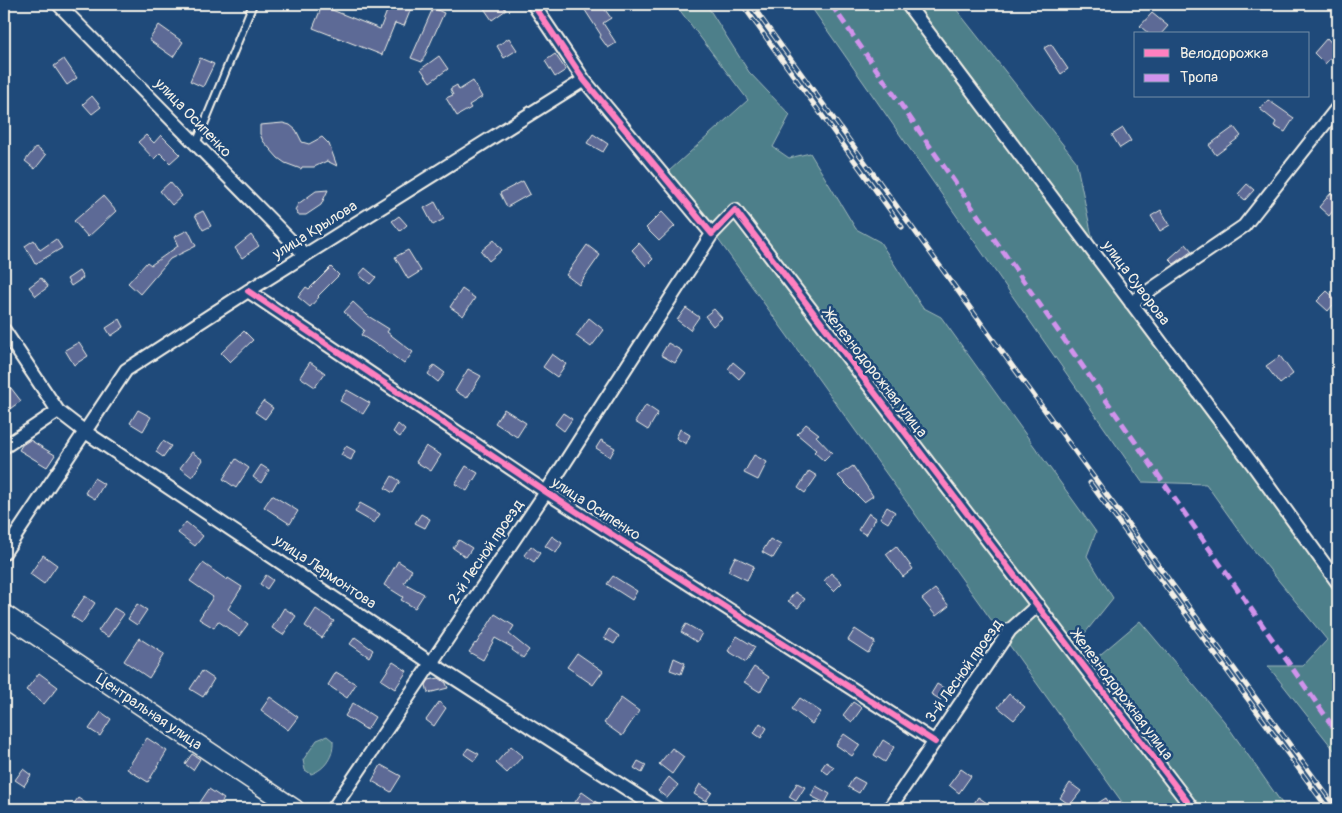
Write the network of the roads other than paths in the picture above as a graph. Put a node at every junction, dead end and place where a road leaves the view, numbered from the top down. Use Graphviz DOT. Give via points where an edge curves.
graph roads {
  1 [pos="58,4"];
  2 [pos="253,4"];
  3 [pos="533,4"];
  4 [pos="907,4"];
  5 [pos="584,80"];
  6 [pos="1338,107"];
  7 [pos="196,144"];
  8 [pos="712,234"];
  9 [pos="305,255"];
  10 [pos="248,291"];
  11 [pos="1131,303"];
  12 [pos="4,330"];
  13 [pos="58,411"];
  14 [pos="84,431"];
  15 [pos="4,447"];
  16 [pos="546,492"];
  17 [pos="4,552"];
  18 [pos="1338,583"];
  19 [pos="1038,605"];
  20 [pos="4,614"];
  21 [pos="431,663"];
  22 [pos="935,742"];
  23 [pos="295,809"];
  24 [pos="333,809"];
  25 [pos="658,809"];
  26 [pos="889,809"];
  27 [pos="1193,809"];
  1 -- 7 [label="street, улица Осипенко"];
  2 -- 7 [label="lane"];
  3 -- 5 [label="street"];
  4 -- 11 [label="street, улица Суворова"];
  5 -- 8 [label="street"];
  5 -- 9 [label="street, улица Крылова"];
  6 -- 11 [label="street" via="1244,226"];
  7 -- 9 [label="street, улица Осипенко"];
  8 -- 16 [label="street, 2-й Лесной проезд"];
  8 -- 19 [label="street, Железнодорожная улица" via="735,210"];
  9 -- 10 [label="street, улица Крылова"];
  10 -- 14 [label="street, улица Крылова" via="126,370"];
  10 -- 16 [label="street, улица Осипенко"];
  11 -- 18 [label="street, улица Суворова"];
  12 -- 13 [label="street, улица Лермонтова"];
  13 -- 14 [label="street, улица Лермонтова"];
  13 -- 15 [label="street"];
  14 -- 17 [label="street, улица Крылова"];
  14 -- 21 [label="street, улица Лермонтова"];
  16 -- 21 [label="street, 2-й Лесной проезд"];
  16 -- 22 [label="street, улица Осипенко"];
  19 -- 22 [label="street, 3-й Лесной проезд" via="1010,630"];
  19 -- 27 [label="street, Железнодорожная улица"];
  20 -- 23 [label="street, Центральная улица"];
  21 -- 24 [label="street, 2-й Лесной проезд"];
  21 -- 25 [label="street, улица Лермонтова"];
  22 -- 26 [label="street, 3-й Лесной проезд"];
}
